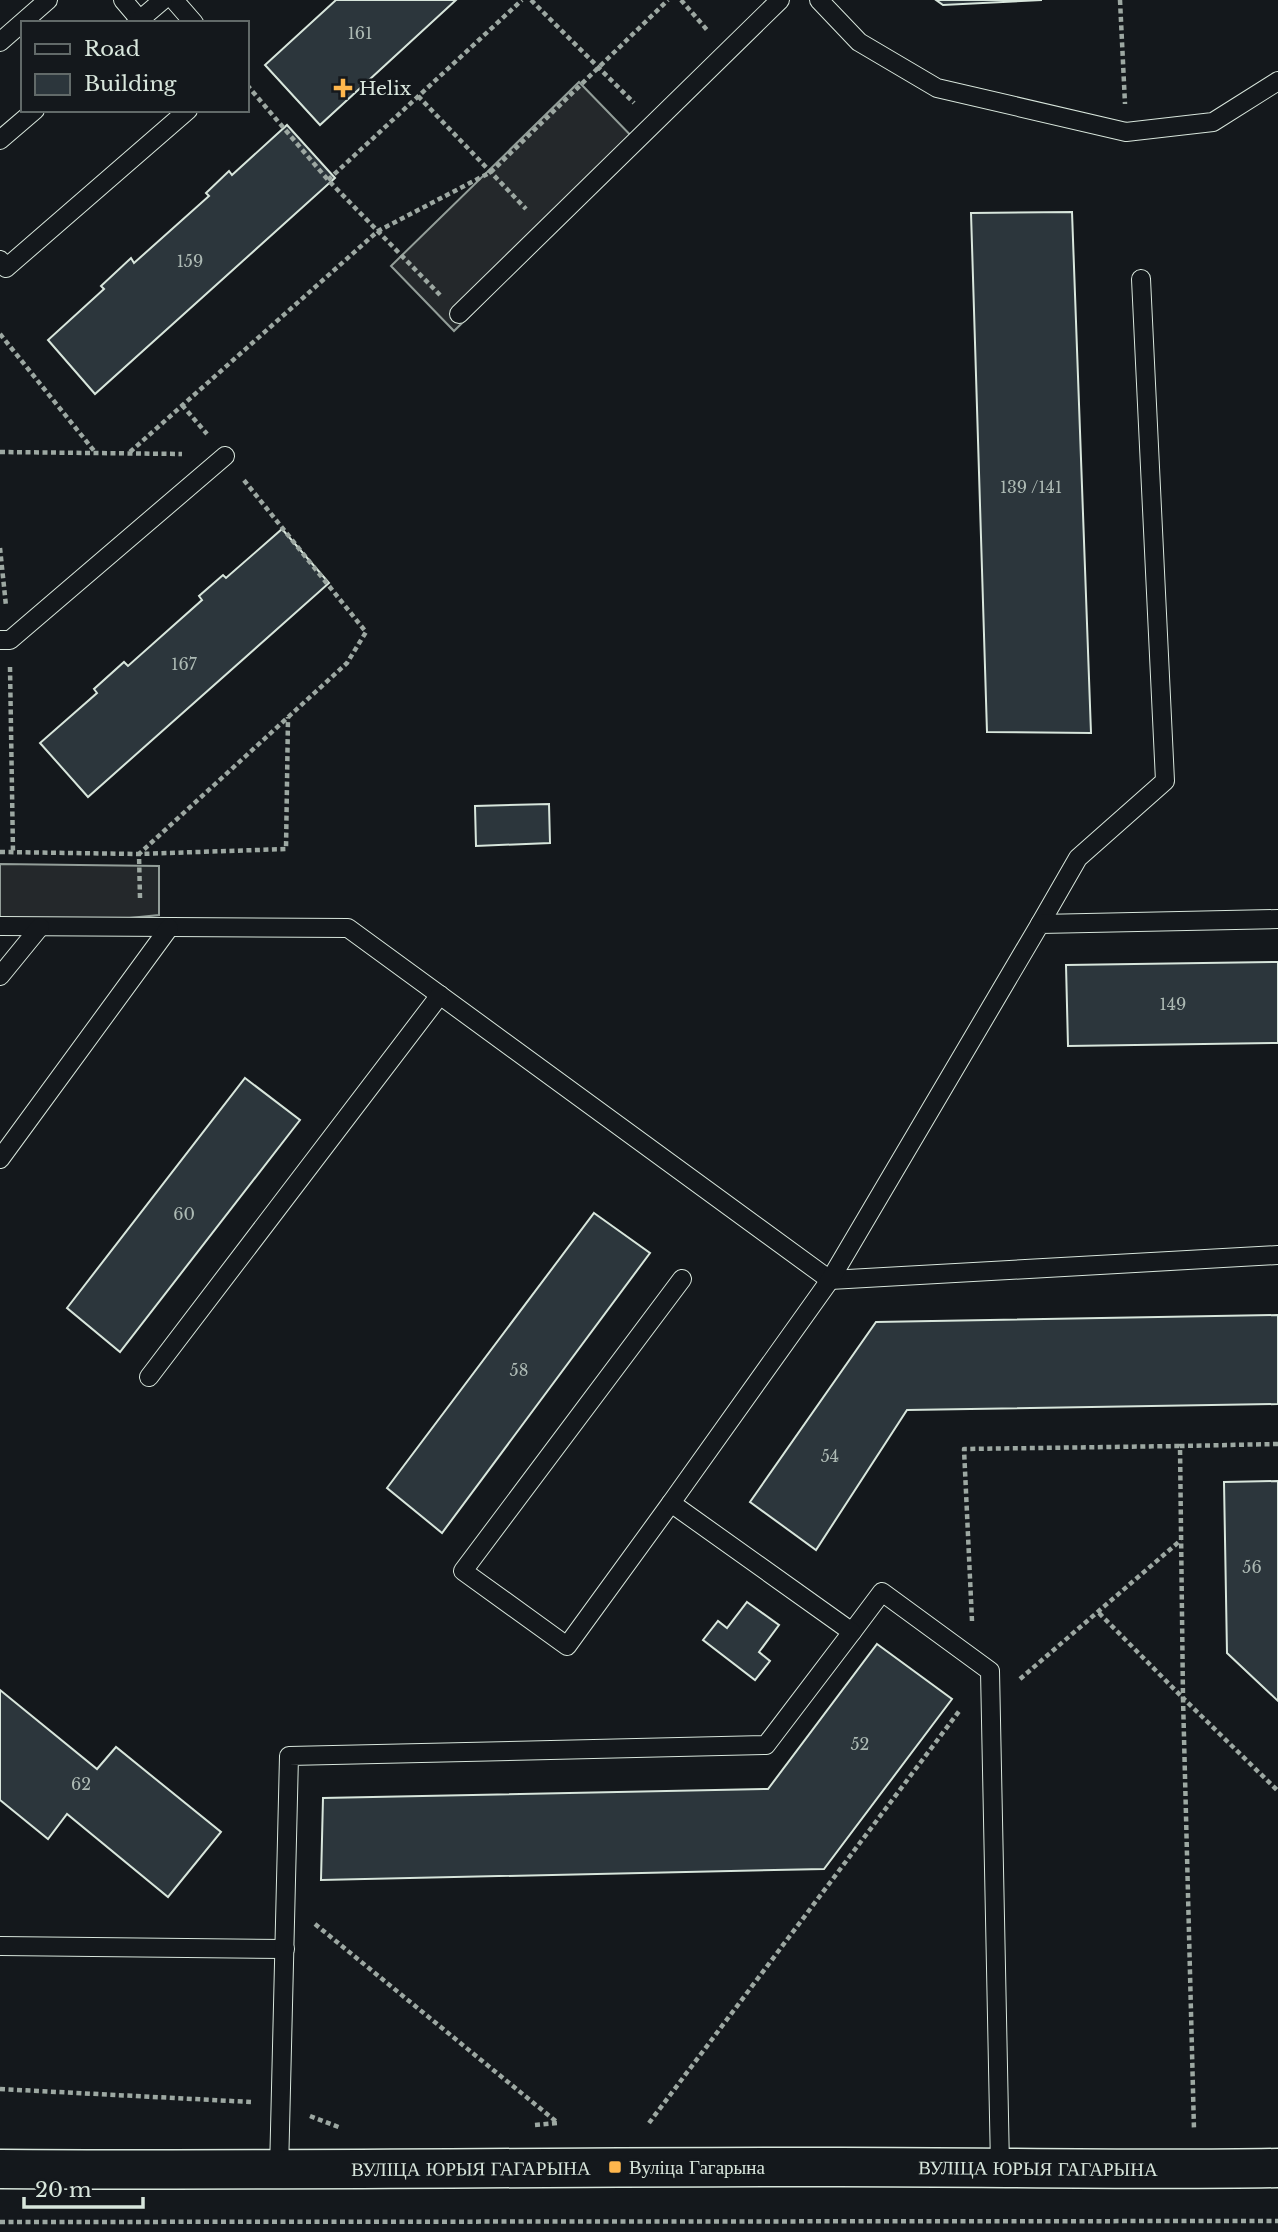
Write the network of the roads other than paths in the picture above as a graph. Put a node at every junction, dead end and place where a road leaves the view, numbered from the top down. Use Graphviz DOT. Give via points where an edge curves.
graph roads {
  1 [pos="48,0"];
  2 [pos="123,0"];
  3 [pos="163,0"];
  4 [pos="174,0"];
  5 [pos="780,0"];
  6 [pos="819,0"];
  7 [pos="24,21"];
  8 [pos="138,21"];
  9 [pos="192,21"];
  10 [pos="21,24"];
  11 [pos="0,42"];
  12 [pos="1278,80"];
  13 [pos="33,112"];
  14 [pos="186,112"];
  15 [pos="0,140"];
  16 [pos="0,260"];
  17 [pos="1141,279"];
  18 [pos="459,314"];
  19 [pos="225,456"];
  20 [pos="5,640"];
  21 [pos="1278,919"];
  22 [pos="1040,923"];
  23 [pos="0,926"];
  24 [pos="40,927"];
  25 [pos="169,928"];
  26 [pos="0,976"];
  27 [pos="440,995"];
  28 [pos="0,1159"];
  29 [pos="1278,1255"];
  30 [pos="682,1279"];
  31 [pos="830,1280"];
  32 [pos="149,1377"];
  33 [pos="671,1503"];
  34 [pos="852,1632"];
  35 [pos="0,1946"];
  36 [pos="285,1949"];
  37 [pos="1000,2166"];
  38 [pos="1278,2168"];
  39 [pos="0,2169"];
  40 [pos="279,2171"];
  1 -- 7 [label="lane"];
  2 -- 8 [label="lane"];
  3 -- 8 [label="lane"];
  4 -- 9 [label="lane"];
  5 -- 18 [label="lane"];
  6 -- 12 [label="lane" via="859,42 937,88 1126,132 1213,121"];
  10 -- 11 [label="lane"];
  13 -- 15 [label="lane"];
  14 -- 16 [label="lane" via="6,268"];
  17 -- 22 [label="lane" via="1166,781 1078,858"];
  19 -- 20 [label="lane"];
  21 -- 22 [label="lane"];
  22 -- 31 [label="lane"];
  23 -- 24 [label="lane"];
  24 -- 25 [label="lane"];
  24 -- 26 [label="lane"];
  25 -- 27 [label="lane" via="348,928"];
  25 -- 28 [label="lane"];
  27 -- 31 [label="lane"];
  27 -- 32 [label="lane"];
  29 -- 31 [label="lane"];
  30 -- 33 [label="lane" via="463,1571 568,1646"];
  31 -- 33 [label="lane"];
  33 -- 34 [label="lane"];
  34 -- 36 [label="lane" via="766,1745 289,1756"];
  34 -- 37 [label="lane" via="882,1592 990,1671"];
  35 -- 36 [label="lane"];
  36 -- 40 [label="lane"];
  37 -- 38 [label="main road, ВУЛІЦА ЮРЫЯ ГАГАРЫНА"];
  37 -- 40 [label="main road, ВУЛІЦА ЮРЫЯ ГАГАРЫНА"];
  39 -- 40 [label="main road, ВУЛІЦА ЮРЫЯ ГАГАРЫНА"];
}
